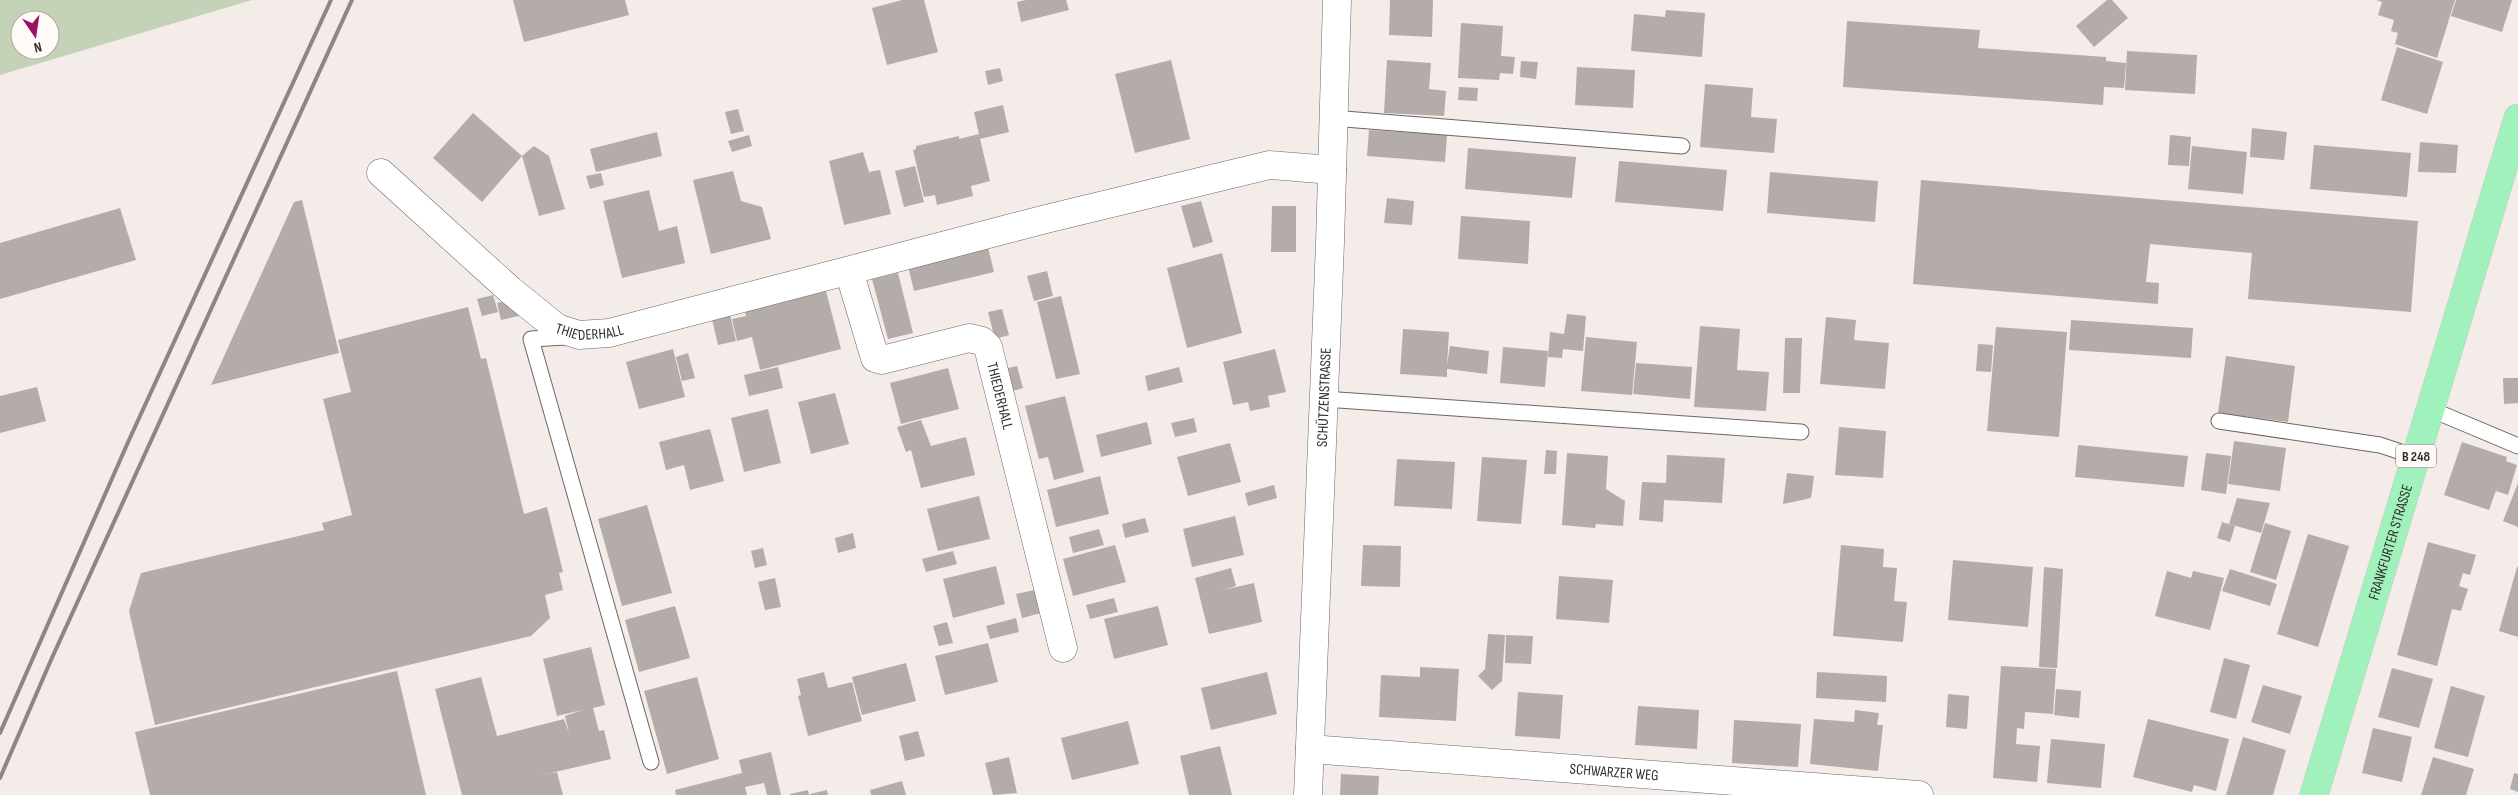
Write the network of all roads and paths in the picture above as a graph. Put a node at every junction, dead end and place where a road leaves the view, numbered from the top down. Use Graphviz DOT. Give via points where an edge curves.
graph roads {
  1 [pos="1337,0"];
  2 [pos="1332,118"];
  3 [pos="2518,118"];
  4 [pos="1682,146"];
  5 [pos="1332,170"];
  6 [pos="381,173"];
  7 [pos="848,271"];
  8 [pos="588,335"];
  9 [pos="1324,399"];
  10 [pos="2430,409"];
  11 [pos="2219,421"];
  12 [pos="1802,432"];
  13 [pos="2518,446"];
  14 [pos="2416,457"];
  15 [pos="1063,648"];
  16 [pos="1310,749"];
  17 [pos="651,762"];
  18 [pos="1308,795"];
  19 [pos="1919,795"];
  20 [pos="2314,795"];
  1 -- 2 [label="street, SCHÜTZENSTRASSE"];
  2 -- 4 [label="lane"];
  2 -- 5 [label="street, SCHÜTZENSTRASSE"];
  3 -- 10 [label="main road, FRANKFURTER STRASSE / B 248"];
  5 -- 7 [label="street, THIEDERHALL" via="1270,165"];
  5 -- 9 [label="street, SCHÜTZENSTRASSE"];
  6 -- 8 [label="street, THIEDERHALL" via="510,290 557,328"];
  7 -- 8 [label="street, THIEDERHALL" via="609,333"];
  7 -- 15 [label="street, THIEDERHALL" via="875,358 882,360 969,338 982,340 988,347"];
  8 -- 17 [label="lane" via="531,339"];
  9 -- 12 [label="lane"];
  9 -- 16 [label="street, SCHÜTZENSTRASSE"];
  10 -- 13 [label="lane"];
  10 -- 14 [label="main road, FRANKFURTER STRASSE / B 248"];
  11 -- 14 [label="lane" via="2380,445"];
  14 -- 20 [label="main road, FRANKFURTER STRASSE / B 248"];
  16 -- 18 [label="street, SCHÜTZENSTRASSE"];
  16 -- 19 [label="street, SCHWARZER WEG"];
}
